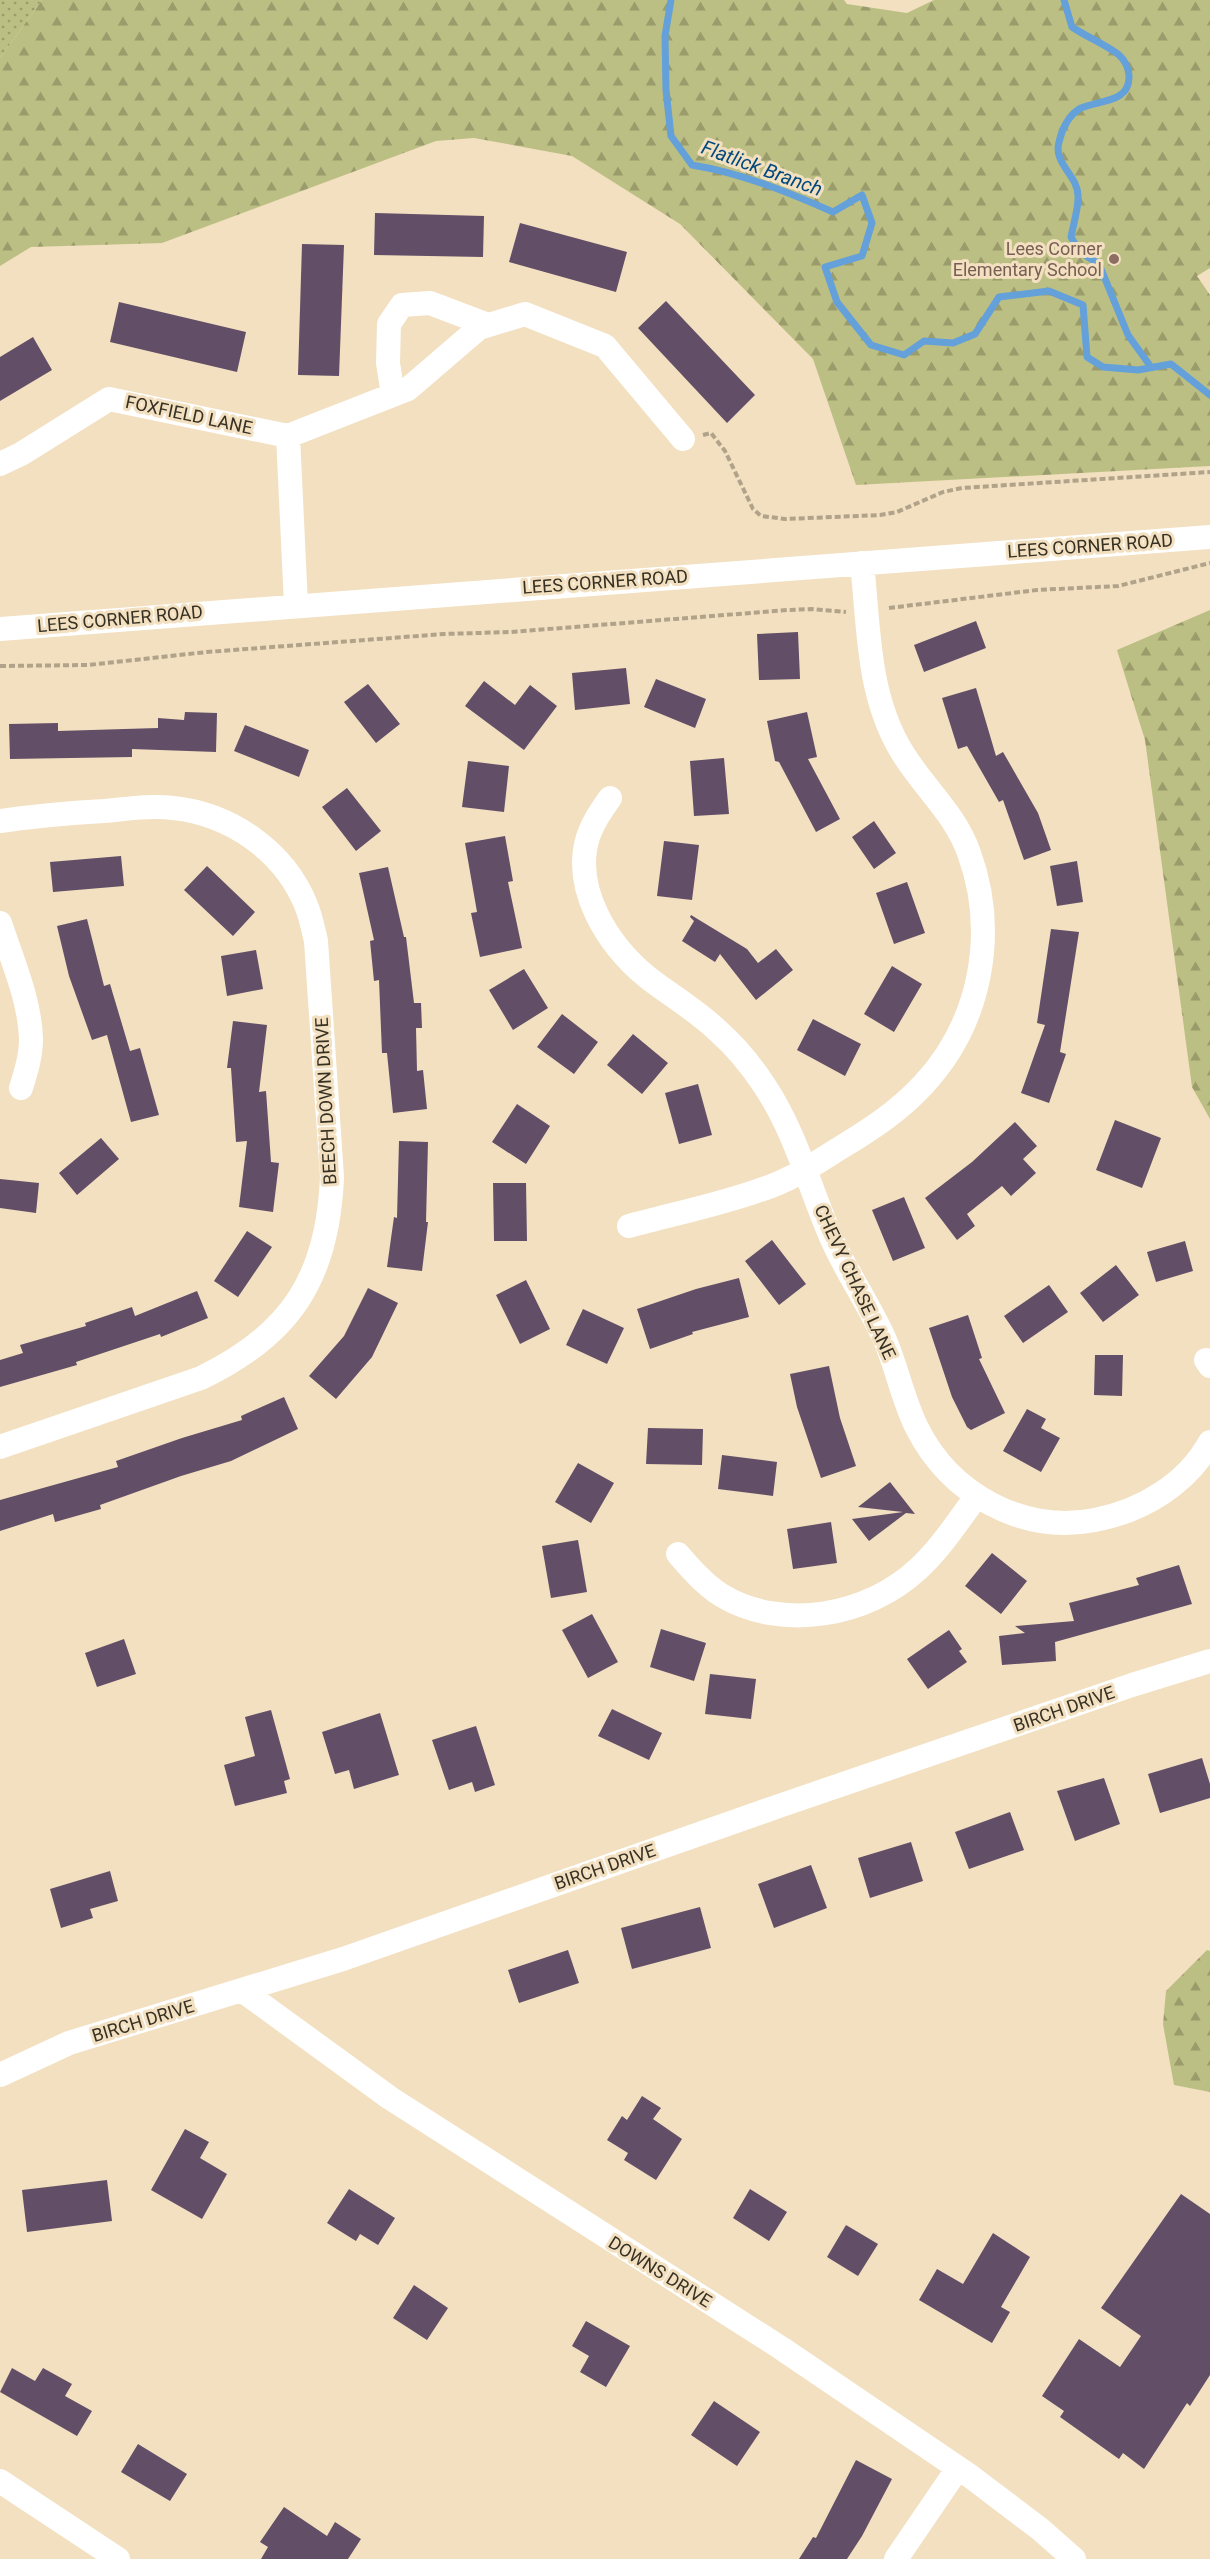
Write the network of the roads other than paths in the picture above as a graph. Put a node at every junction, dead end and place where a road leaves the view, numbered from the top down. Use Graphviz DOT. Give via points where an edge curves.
graph roads {
  1 [pos="488,325"];
  2 [pos="393,395"];
  3 [pos="288,436"];
  4 [pos="683,439"];
  5 [pos="0,464"];
  6 [pos="1210,537"];
  7 [pos="862,563"];
  8 [pos="296,605"];
  9 [pos="0,629"];
  10 [pos="610,798"];
  11 [pos="0,821"];
  12 [pos="0,923"];
  13 [pos="21,1088"];
  14 [pos="805,1170"];
  15 [pos="629,1226"];
  16 [pos="1210,1442"];
  17 [pos="0,1447"];
  18 [pos="976,1497"];
  19 [pos="678,1554"];
  20 [pos="1210,1661"];
  21 [pos="243,1991"];
  22 [pos="0,2075"];
  23 [pos="958,2468"];
  24 [pos="0,2481"];
  25 [pos="118,2559"];
  26 [pos="896,2559"];
  27 [pos="1074,2559"];
  1 -- 2 [label="street" via="479,328 408,389"];
  1 -- 2 [label="street" via="430,303 402,305 389,324 388,363"];
  1 -- 4 [label="street" via="525,314 605,346"];
  2 -- 3 [label="street"];
  3 -- 5 [label="street, FOXFIELD LANE" via="110,399"];
  3 -- 8 [label="street"];
  6 -- 7 [label="street, LEES CORNER ROAD"];
  7 -- 8 [label="street, LEES CORNER ROAD"];
  7 -- 14 [label="street" via="876,688 891,732 958,828 976,874 983,920 981,966 960,1031 923,1085 876,1126"];
  8 -- 9 [label="street, LEES CORNER ROAD"];
  10 -- 14 [label="street, CHEVY CHASE LANE" via="587,838 584,858 597,915 623,955 711,1025 743,1057 782,1116"];
  11 -- 17 [label="street, BEECH DOWN DRIVE" via="172,807 230,824 277,859 306,906 316,941 332,1177 331,1212 324,1246 311,1278 293,1308 257,1346 201,1378"];
  12 -- 13 [label="street" via="28,1013 31,1039"];
  14 -- 15 [label="street" via="762,1190"];
  14 -- 18 [label="street, CHEVY CHASE LANE" via="832,1238 885,1341 915,1425 954,1480"];
  16 -- 18 [label="street, CHEVY CHASE LANE" via="1202,1456 1168,1489 1147,1503 1110,1517 1085,1522 1049,1521 999,1509"];
  18 -- 19 [label="street" via="918,1569 897,1586 838,1611 787,1615 740,1604 697,1576"];
  20 -- 21 [label="street, BIRCH DRIVE"];
  21 -- 22 [label="street, BIRCH DRIVE" via="69,2043"];
  21 -- 23 [label="street, DOWNS DRIVE" via="390,2098 781,2348"];
  23 -- 26 [label="street"];
  23 -- 27 [label="street, DOWNS DRIVE"];
  24 -- 25 [label="street"];
}
